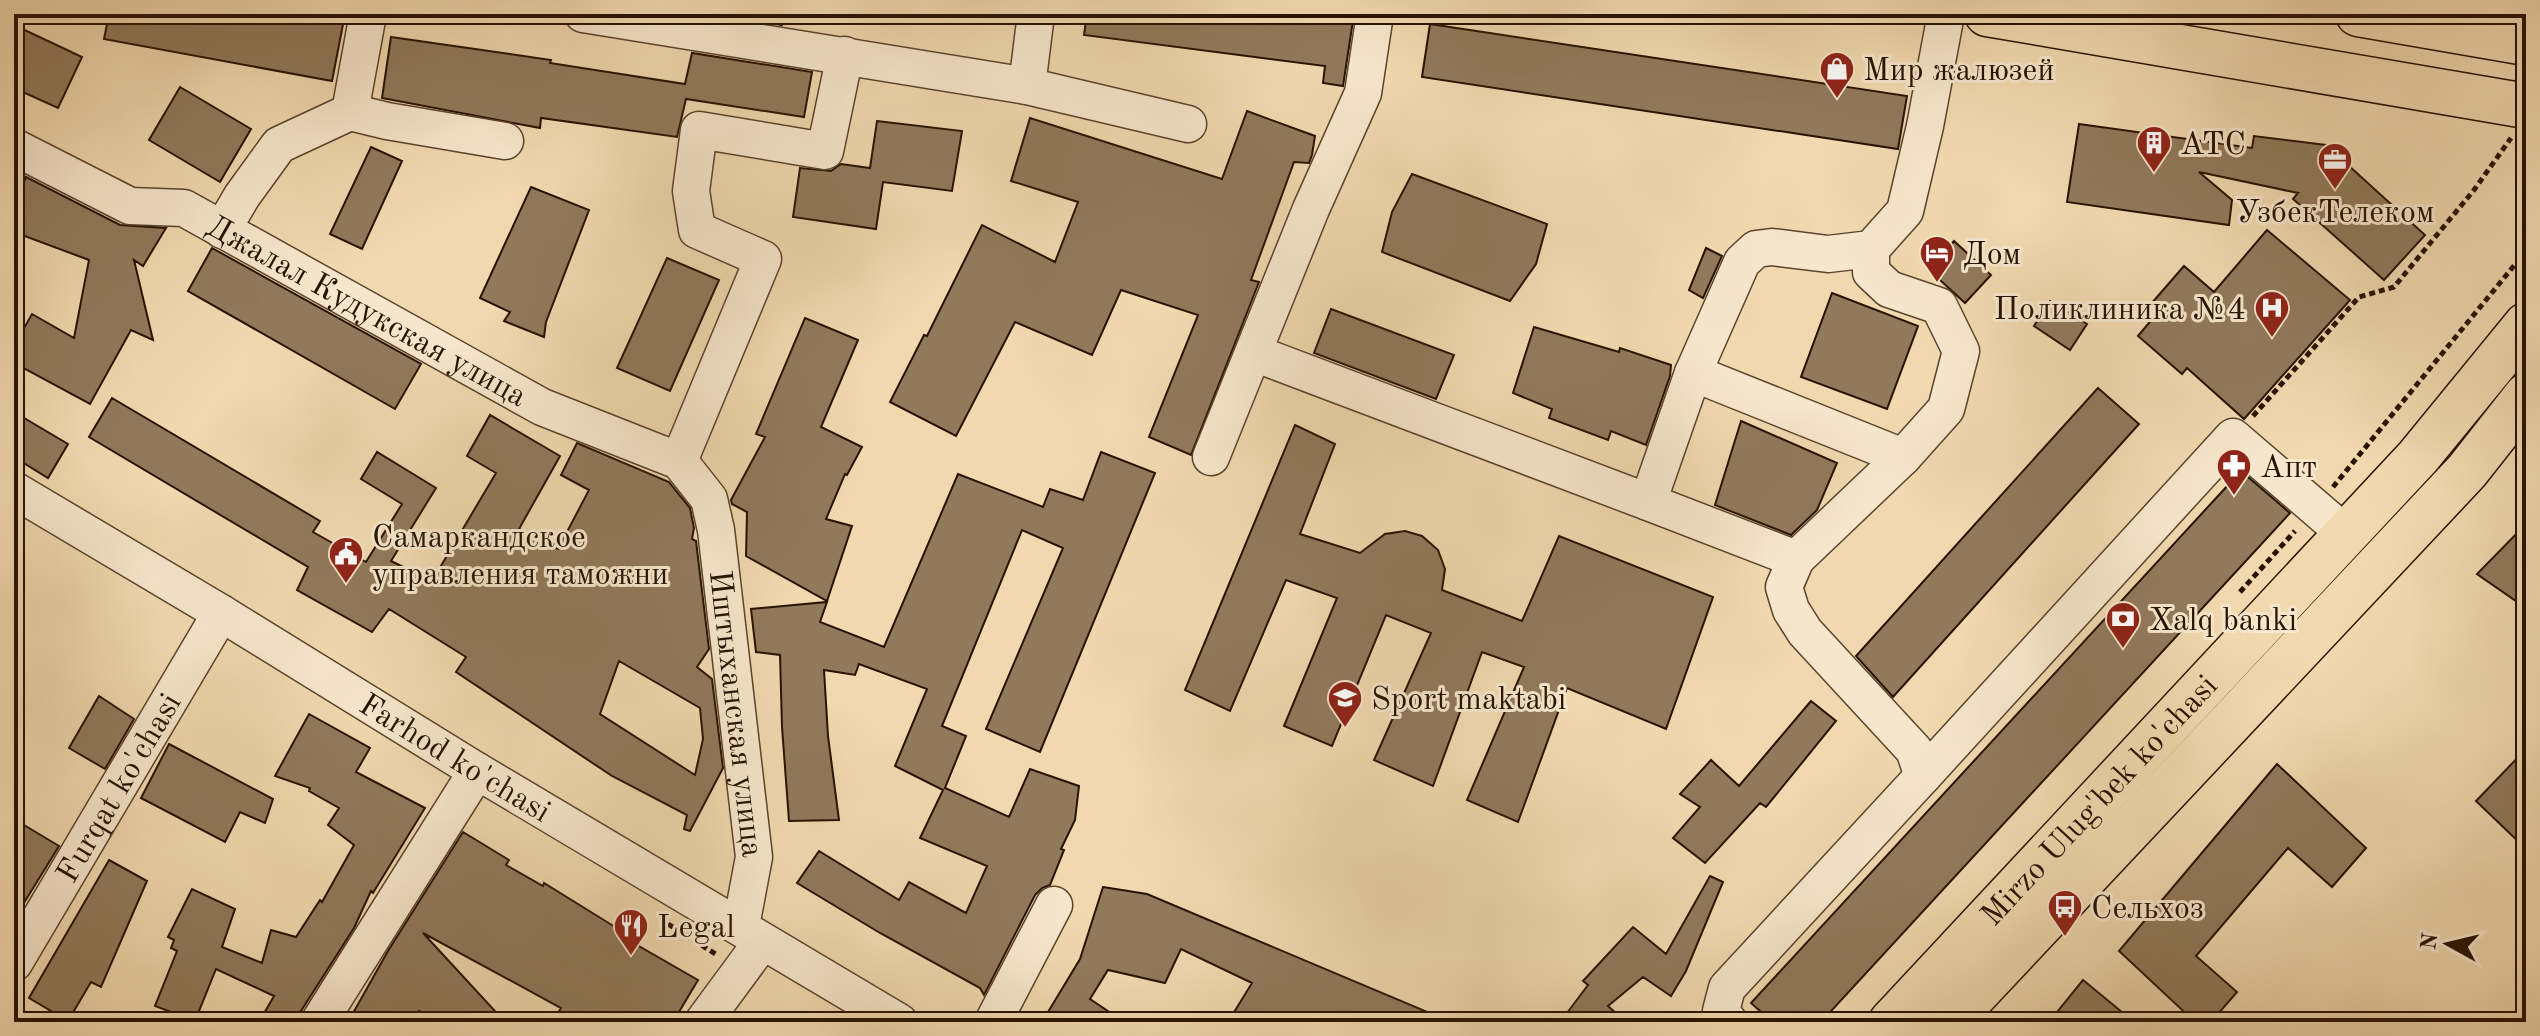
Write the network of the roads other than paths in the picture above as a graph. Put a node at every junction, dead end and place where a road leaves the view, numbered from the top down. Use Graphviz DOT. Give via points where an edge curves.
graph roads {
  1 [pos="368,14"];
  2 [pos="583,14"];
  3 [pos="1036,14"];
  4 [pos="1375,14"];
  5 [pos="1946,14"];
  6 [pos="1987,14"];
  7 [pos="2150,14"];
  8 [pos="2358,14"];
  9 [pos="623,17"];
  10 [pos="786,30"];
  11 [pos="2526,43"];
  12 [pos="845,55"];
  13 [pos="2526,80"];
  14 [pos="1027,86"];
  15 [pos="350,112"];
  16 [pos="2523,116"];
  17 [pos="1188,124"];
  18 [pos="505,141"];
  19 [pos="14,147"];
  20 [pos="222,230"];
  21 [pos="1871,249"];
  22 [pos="2526,325"];
  23 [pos="1254,353"];
  24 [pos="1693,373"];
  25 [pos="2526,396"];
  26 [pos="1211,457"];
  27 [pos="1903,457"];
  28 [pos="679,461"];
  29 [pos="14,490"];
  30 [pos="1648,502"];
  31 [pos="2331,522"];
  32 [pos="1796,559"];
  33 [pos="221,613"];
  34 [pos="477,771"];
  35 [pos="1923,776"];
  36 [pos="1054,905"];
  37 [pos="752,934"];
  38 [pos="14,963"];
  39 [pos="319,1022"];
  40 [pos="703,1022"];
  41 [pos="899,1022"];
  42 [pos="993,1022"];
  43 [pos="1729,1022"];
  44 [pos="1891,1022"];
  45 [pos="1949,1022"];
  1 -- 15 [label="street"];
  2 -- 9 [label="street"];
  3 -- 14 [label="street"];
  4 -- 23 [label="street" via="1363,93"];
  5 -- 21 [label="street" via="1905,211"];
  6 -- 16 [label="main road"];
  7 -- 13 [label="main road"];
  8 -- 11 [label="main road"];
  9 -- 10 [label="street"];
  10 -- 12 [label="street"];
  12 -- 14 [label="street"];
  12 -- 28 [label="street" via="825,151 699,130 691,191 697,230 763,259"];
  14 -- 17 [label="street"];
  15 -- 18 [label="street"];
  15 -- 20 [label="street" via="279,145"];
  19 -- 20 [label="street, Джалал Кудукская улица" via="130,206 184,208"];
  20 -- 28 [label="street, Джалал Кудукская улица" via="542,407"];
  21 -- 24 [label="street" via="1828,254 1756,249 1742,262"];
  21 -- 27 [label="street" via="1871,272 1889,289 1939,306 1961,351 1946,409"];
  22 -- 31 [label="main road, Mirzo Ulug'bek ko'chasi" via="2418,457"];
  23 -- 26 [label="street"];
  23 -- 30 [label="street"];
  24 -- 27 [label="street"];
  24 -- 30 [label="street"];
  25 -- 45 [label="main road, Mirzo Ulug'bek ko'chasi" via="2467,471"];
  27 -- 32 [label="street"];
  28 -- 37 [label="street, Иштыханская улица" via="709,499 716,530 754,857"];
  29 -- 33 [label="street, Farhod ko'chasi"];
  30 -- 32 [label="street"];
  31 -- 35 [label="street" via="2233,437"];
  31 -- 44 [label="main road, Mirzo Ulug'bek ko'chasi"];
  32 -- 35 [label="street" via="1784,587 1791,610 1805,632 1914,750"];
  33 -- 34 [label="street, Farhod ko'chasi"];
  33 -- 38 [label="street, Furqat ko'chasi"];
  34 -- 37 [label="street, Farhod ko'chasi"];
  34 -- 39 [label="street"];
  35 -- 43 [label="street" via="1727,988 1721,1011"];
  36 -- 42 [label="street"];
  37 -- 40 [label="street"];
  37 -- 41 [label="street, Farhod ko'chasi"];
}
